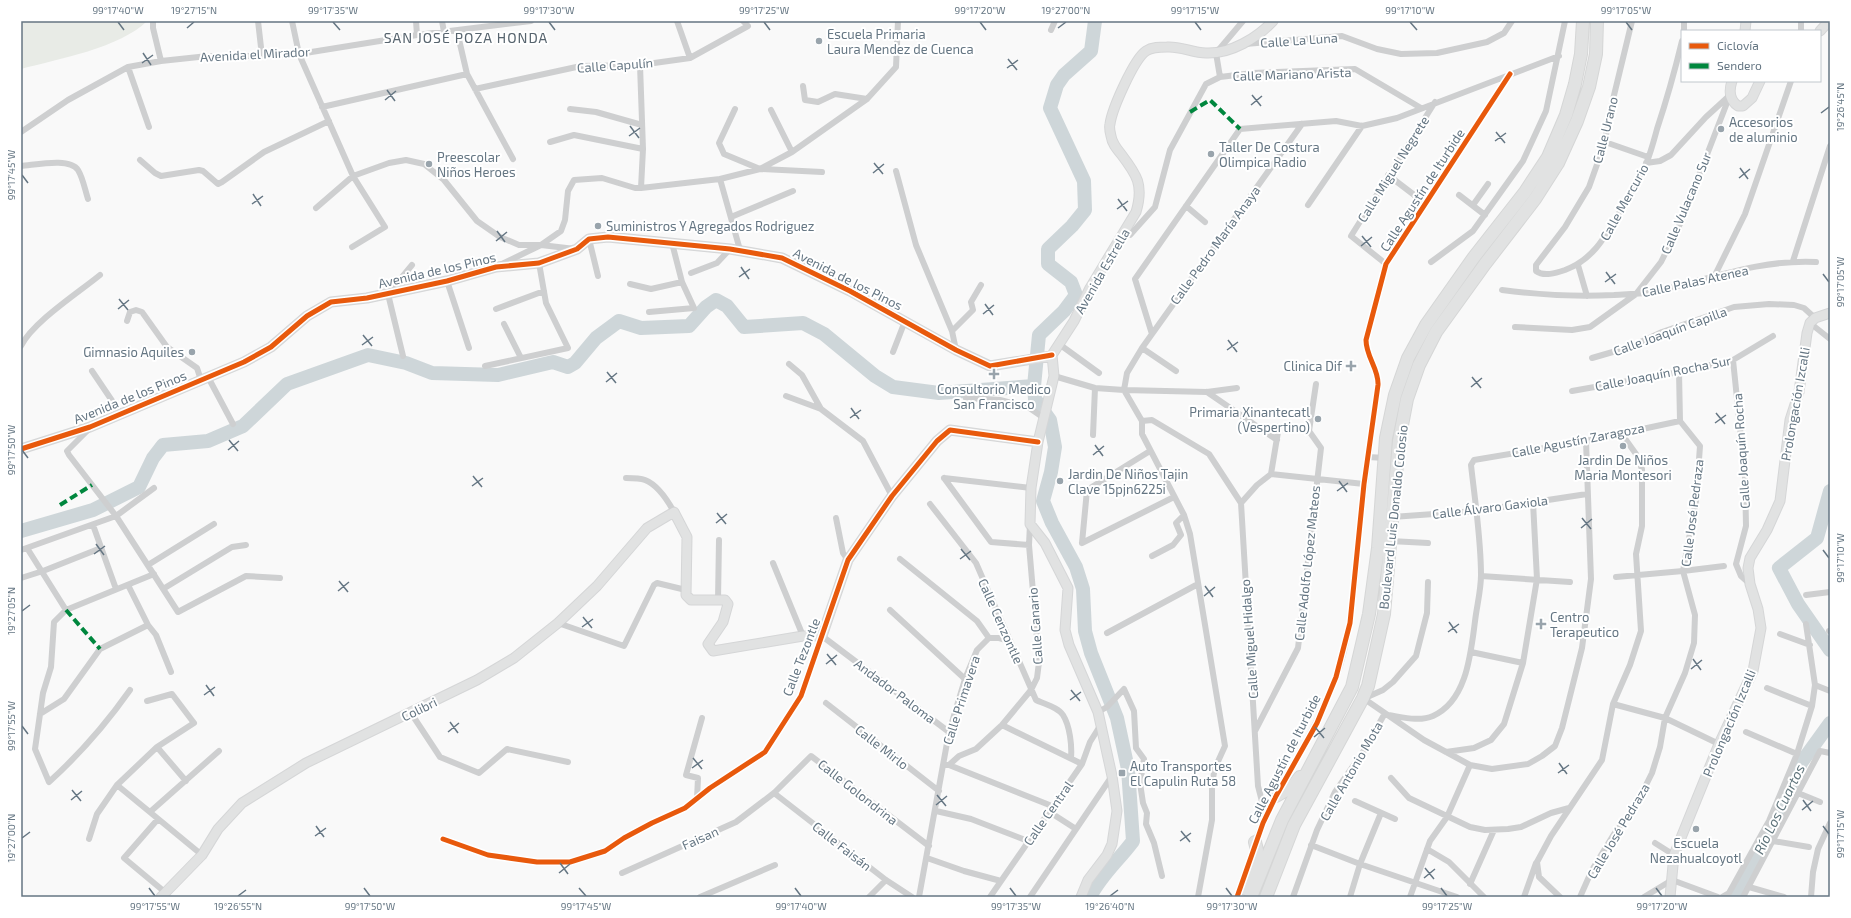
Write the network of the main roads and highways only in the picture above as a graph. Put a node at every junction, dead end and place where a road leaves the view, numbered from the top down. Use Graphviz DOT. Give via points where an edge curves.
graph roads {
  1 [pos="1583,21"];
  2 [pos="1597,21"];
  3 [pos="1314,759"];
  4 [pos="1276,796"];
  5 [pos="1255,842"];
  6 [pos="1243,897"];
  7 [pos="1251,897"];
  8 [pos="1266,897"];
  1 -- 3 [label="highway, Boulevard Luis Donaldo Colosio" via="1581,54 1575,84 1566,115 1548,156 1525,192 1474,257 1426,325 1408,358 1395,395 1386,438 1370,614 1352,687"];
  2 -- 8 [label="highway, Boulevard Luis Donaldo Colosio" via="1596,54 1589,87 1558,163 1535,199 1436,332 1419,365 1407,399 1399,441 1384,614 1368,686 1294,825"];
  3 -- 4 [label="highway" via="1293,786"];
  3 -- 7 [label="highway, Boulevard Luis Donaldo Colosio" via="1282,820"];
  5 -- 6 [label="highway" via="1258,850"];
}
